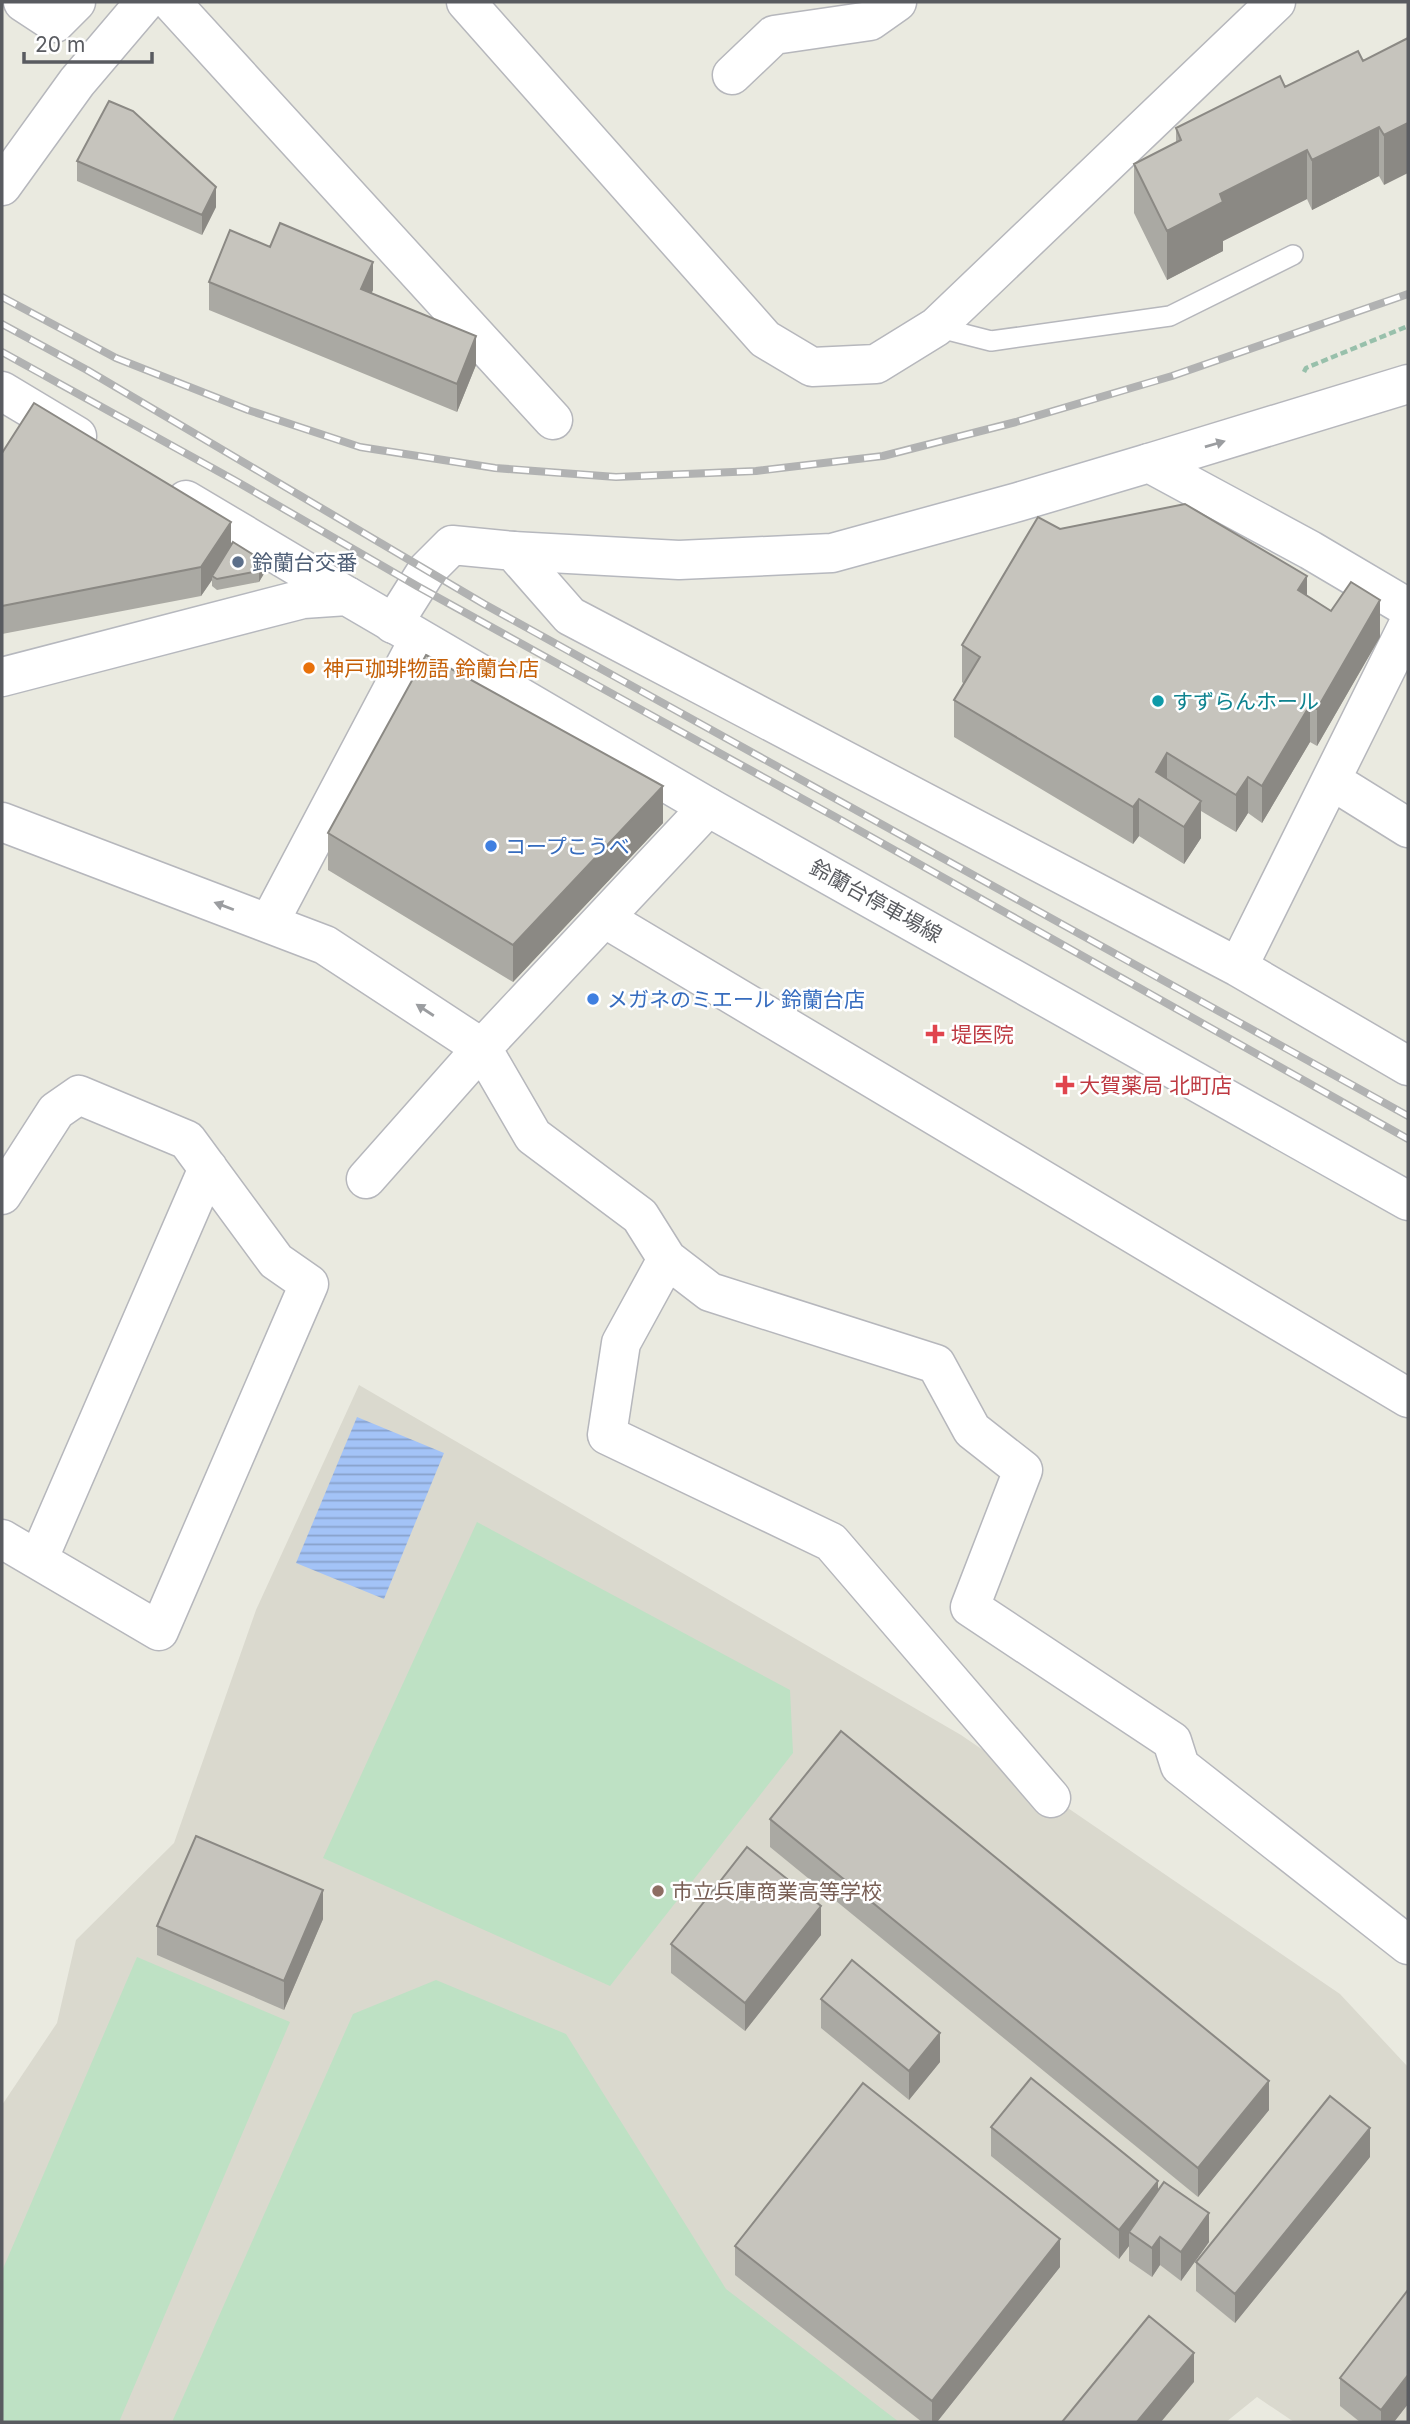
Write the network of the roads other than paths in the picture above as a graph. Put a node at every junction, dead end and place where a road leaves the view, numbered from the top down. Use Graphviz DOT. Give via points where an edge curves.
graph roads {
  1 [pos="23,2"];
  2 [pos="76,2"];
  3 [pos="145,2"];
  4 [pos="171,2"];
  5 [pos="897,2"];
  6 [pos="1276,2"];
  7 [pos="469,3"];
  8 [pos="732,75"];
  9 [pos="2,187"];
  10 [pos="1293,255"];
  11 [pos="936,327"];
  12 [pos="1408,384"];
  13 [pos="2,391"];
  14 [pos="553,420"];
  15 [pos="109,455"];
  16 [pos="1149,463"];
  17 [pos="156,483"];
  18 [pos="513,551"];
  19 [pos="347,596"];
  20 [pos="1408,608"];
  21 [pos="1408,625"];
  22 [pos="406,632"];
  23 [pos="2,677"];
  24 [pos="1331,779"];
  25 [pos="708,807"];
  26 [pos="2,822"];
  27 [pos="1408,828"];
  28 [pos="604,918"];
  29 [pos="269,923"];
  30 [pos="1238,967"];
  31 [pos="482,1048"];
  32 [pos="1408,1066"];
  33 [pos="208,1168"];
  34 [pos="366,1179"];
  35 [pos="2,1195"];
  36 [pos="1408,1201"];
  37 [pos="667,1259"];
  38 [pos="1408,1398"];
  39 [pos="2,1539"];
  40 [pos="38,1560"];
  41 [pos="1051,1798"];
  42 [pos="1408,1945"];
  1 -- 2 [label="street" via="55,23"];
  3 -- 9 [label="street" via="77,82"];
  4 -- 14 [label="street"];
  5 -- 8 [label="street" via="870,21 774,35"];
  6 -- 11 [label="street"];
  7 -- 11 [label="street" via="765,339 812,367 876,364"];
  10 -- 11 [label="lane" via="1170,316 991,341"];
  16 -- 12 [label="street, one-way"];
  13 -- 15 [label="street"];
  16 -- 18 [label="street" via="832,552 679,560"];
  16 -- 20 [label="street"];
  17 -- 19 [label="street, 鈴蘭台停車場線"];
  18 -- 22 [label="street" via="452,545 427,570"];
  18 -- 30 [label="street" via="570,616"];
  19 -- 22 [label="street, 鈴蘭台停車場線"];
  19 -- 23 [label="street" via="303,599"];
  21 -- 24 [label="street"];
  22 -- 25 [label="street, 鈴蘭台停車場線"];
  22 -- 29 [label="street"];
  24 -- 27 [label="street"];
  24 -- 30 [label="street"];
  25 -- 28 [label="street"];
  25 -- 36 [label="street, 鈴蘭台停車場線"];
  29 -- 26 [label="street, one-way"];
  28 -- 31 [label="street"];
  28 -- 38 [label="street"];
  31 -- 29 [label="street, one-way" via="325,945"];
  30 -- 32 [label="street"];
  31 -- 34 [label="street"];
  31 -- 37 [label="street" via="533,1136 640,1216"];
  33 -- 35 [label="street" via="187,1140 79,1095 56,1111"];
  33 -- 40 [label="street"];
  33 -- 40 [label="street" via="276,1261 309,1284 159,1631"];
  37 -- 41 [label="street" via="621,1343 607,1435 831,1542"];
  37 -- 42 [label="street" via="710,1292 936,1364 972,1430 1023,1470 970,1608 1172,1741 1180,1766"];
  39 -- 40 [label="street"];
}
